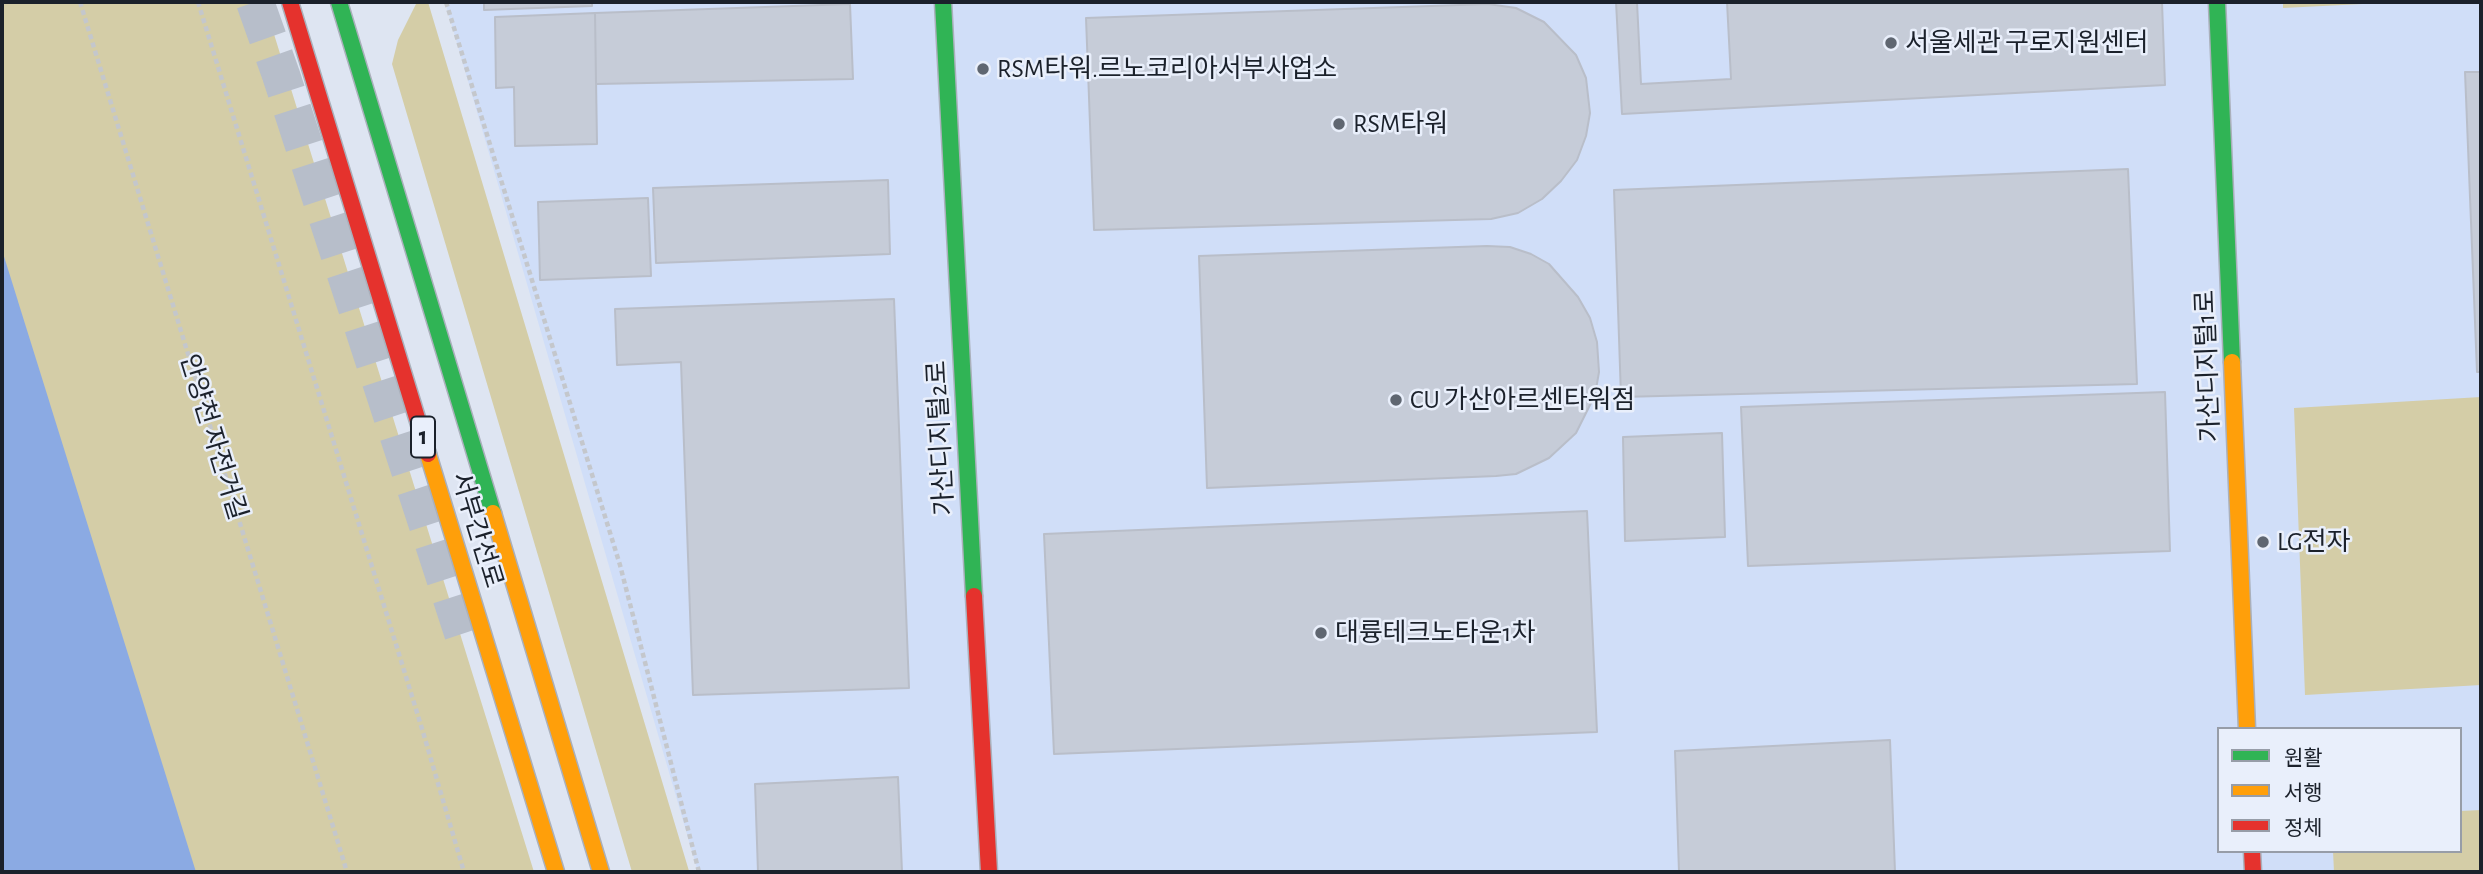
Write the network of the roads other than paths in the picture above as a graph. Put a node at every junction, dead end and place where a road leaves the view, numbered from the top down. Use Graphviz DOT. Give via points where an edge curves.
graph roads {
  1 [pos="290,2"];
  2 [pos="339,2"];
  3 [pos="943,2"];
  4 [pos="2217,2"];
  5 [pos="2247,727"];
  6 [pos="2252,853"];
  7 [pos="556,872"];
  8 [pos="601,872"];
  9 [pos="989,872"];
  10 [pos="2253,872"];
  1 -- 7 [label="main road, 서부간선로 / 1"];
  2 -- 8 [label="main road, 서부간선로 / 1"];
  3 -- 9 [label="main road, 가산디지털2로"];
  4 -- 5 [label="main road, 가산디지털1로"];
  6 -- 10 [label="main road"];
}
